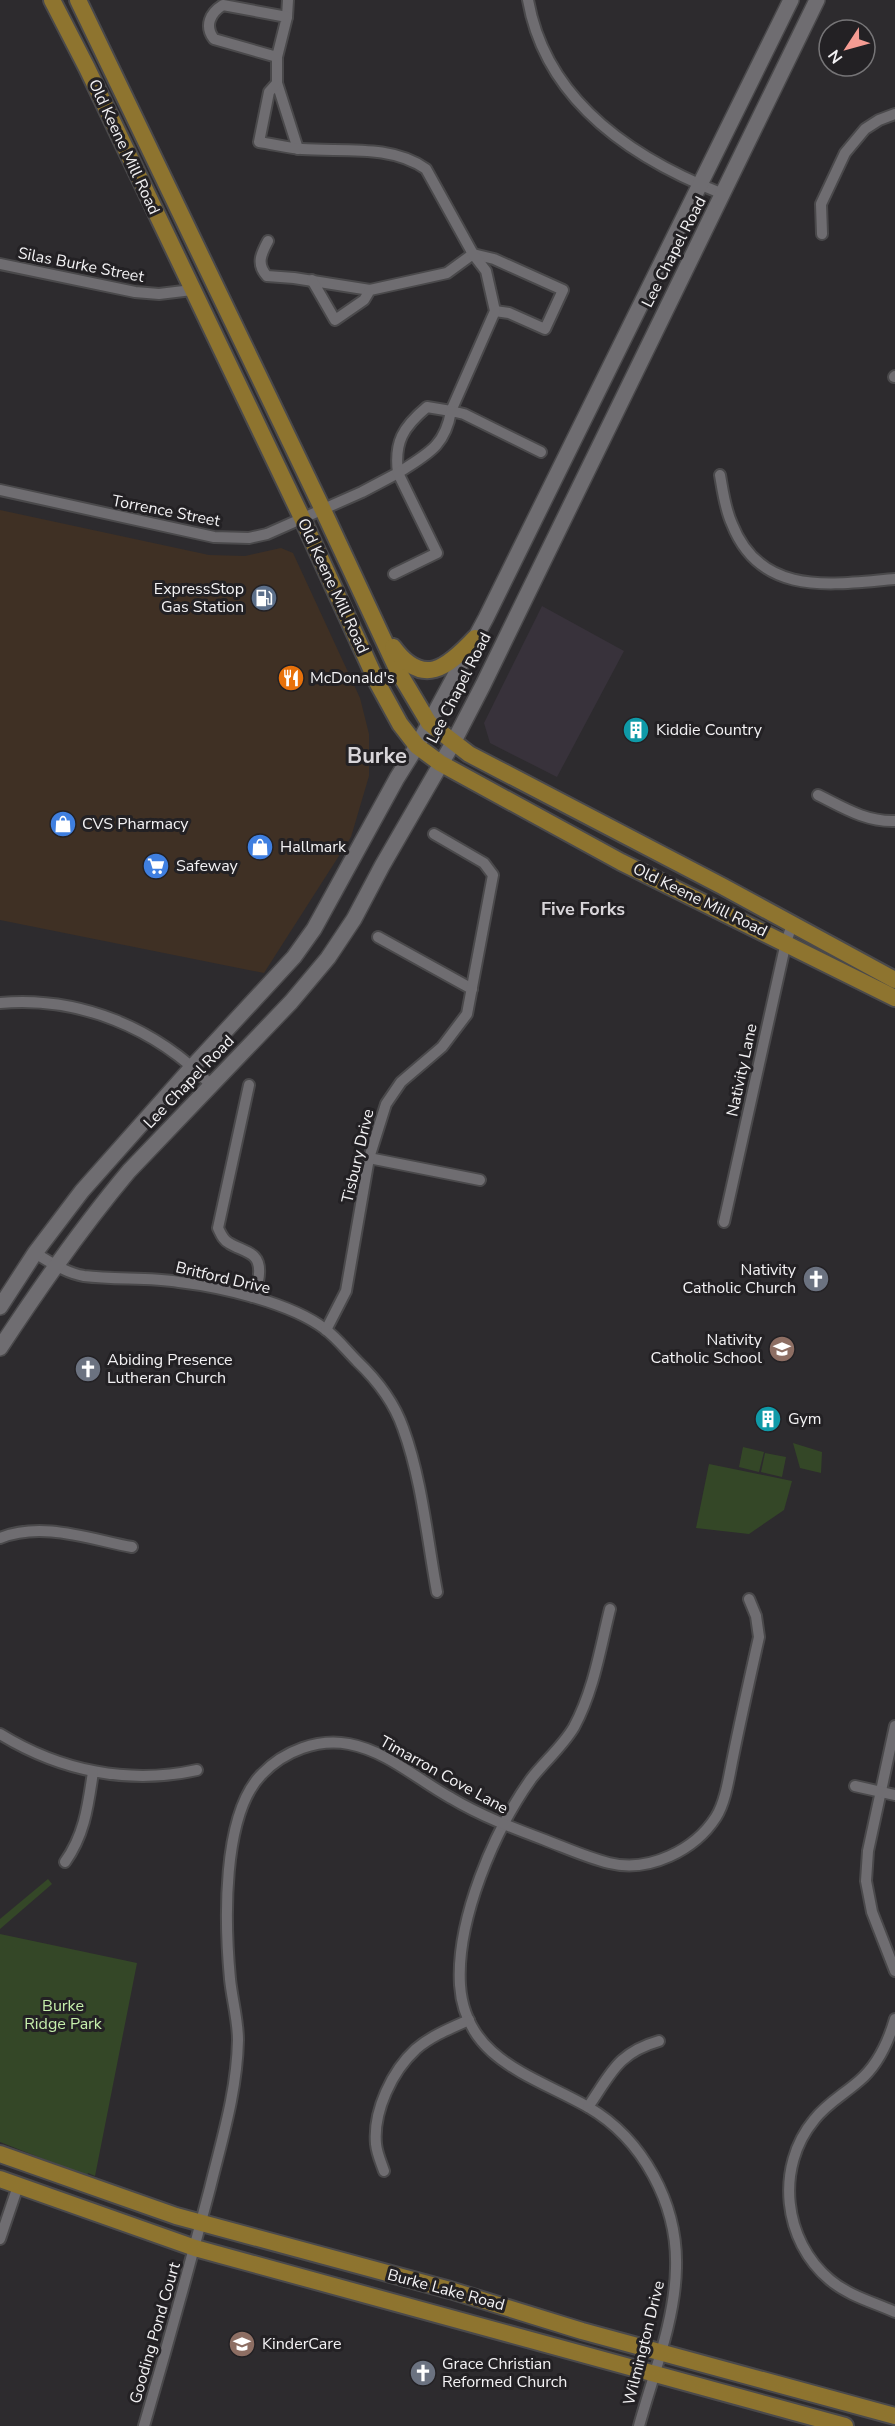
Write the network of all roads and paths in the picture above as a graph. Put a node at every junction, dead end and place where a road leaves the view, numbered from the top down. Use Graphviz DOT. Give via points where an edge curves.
graph roads {
  1 [pos="52,0"];
  2 [pos="78,0"];
  3 [pos="288,0"];
  4 [pos="528,0"];
  5 [pos="791,0"];
  6 [pos="817,0"];
  7 [pos="286,17"];
  8 [pos="278,57"];
  9 [pos="277,83"];
  10 [pos="895,114"];
  11 [pos="298,149"];
  12 [pos="701,186"];
  13 [pos="723,194"];
  14 [pos="822,234"];
  15 [pos="268,242"];
  16 [pos="473,254"];
  17 [pos="0,264"];
  18 [pos="312,280"];
  19 [pos="192,290"];
  20 [pos="370,290"];
  21 [pos="495,311"];
  22 [pos="451,411"];
  23 [pos="541,452"];
  24 [pos="398,473"];
  25 [pos="720,475"];
  26 [pos="0,490"];
  27 [pos="323,510"];
  28 [pos="302,518"];
  29 [pos="394,574"];
  30 [pos="895,579"];
  31 [pos="378,627"];
  32 [pos="475,638"];
  33 [pos="429,723"];
  34 [pos="453,743"];
  35 [pos="417,746"];
  36 [pos="440,763"];
  37 [pos="818,795"];
  38 [pos="895,820"];
  39 [pos="434,834"];
  40 [pos="792,925"];
  41 [pos="378,937"];
  42 [pos="786,942"];
  43 [pos="895,980"];
  44 [pos="472,989"];
  45 [pos="895,998"];
  46 [pos="0,1003"];
  47 [pos="193,1066"];
  48 [pos="211,1085"];
  49 [pos="249,1085"];
  50 [pos="369,1158"];
  51 [pos="480,1180"];
  52 [pos="724,1222"];
  53 [pos="35,1253"];
  54 [pos="55,1265"];
  55 [pos="253,1297"];
  56 [pos="0,1307"];
  57 [pos="326,1330"];
  58 [pos="0,1348"];
  59 [pos="0,1538"];
  60 [pos="132,1547"];
  61 [pos="437,1592"];
  62 [pos="749,1599"];
  63 [pos="610,1609"];
  64 [pos="895,1725"];
  65 [pos="0,1734"];
  66 [pos="197,1770"];
  67 [pos="93,1772"];
  68 [pos="855,1786"];
  69 [pos="881,1792"];
  70 [pos="895,1795"];
  71 [pos="502,1824"];
  72 [pos="65,1862"];
  73 [pos="895,1971"];
  74 [pos="895,2019"];
  75 [pos="469,2020"];
  76 [pos="659,2041"];
  77 [pos="588,2107"];
  78 [pos="0,2154"];
  79 [pos="384,2171"];
  80 [pos="0,2179"];
  81 [pos="18,2186"];
  82 [pos="201,2223"];
  83 [pos="0,2239"];
  84 [pos="195,2248"];
  85 [pos="895,2312"];
  86 [pos="660,2352"];
  87 [pos="653,2374"];
  88 [pos="895,2415"];
  89 [pos="144,2426"];
  90 [pos="639,2426"];
  91 [pos="845,2426"];
  1 -- 19 [label="main road, Old Keene Mill Road"];
  2 -- 27 [label="main road, Old Keene Mill Road"];
  3 -- 7 [label="street"];
  4 -- 12 [label="street" via="547,58 576,102 622,143"];
  5 -- 12 [label="main road, Lee Chapel Road"];
  6 -- 13 [label="main road, Lee Chapel Road"];
  7 -- 8 [label="street"];
  7 -- 8 [label="street" via="223,5 214,10 208,23 214,39"];
  8 -- 9 [label="street"];
  9 -- 11 [label="street"];
  9 -- 11 [label="street" via="269,92 260,142"];
  10 -- 14 [label="street" via="866,129 845,153 821,204"];
  11 -- 16 [label="street" via="384,153 414,160 426,168"];
  12 -- 13 [label="street"];
  12 -- 32 [label="main road, Lee Chapel Road"];
  13 -- 34 [label="main road, Lee Chapel Road"];
  15 -- 18 [label="street" via="260,265 267,276"];
  16 -- 20 [label="street" via="447,273"];
  16 -- 21 [label="street" via="486,271"];
  16 -- 21 [label="street" via="494,259 563,290 545,329 510,313"];
  17 -- 19 [label="street, Silas Burke Street" via="135,292"];
  18 -- 20 [label="street"];
  18 -- 20 [label="street" via="335,320 364,300"];
  19 -- 28 [label="main road, Old Keene Mill Road"];
  21 -- 22 [label="street, Torrence Street"];
  22 -- 23 [label="street"];
  22 -- 24 [label="street, Torrence Street" via="448,430 439,443"];
  22 -- 24 [label="street" via="427,407 418,414 399,441"];
  24 -- 27 [label="street, Torrence Street"];
  24 -- 29 [label="street" via="436,553"];
  25 -- 30 [label="street" via="733,527 747,550 770,570 815,584"];
  26 -- 28 [label="street, Torrence Street" via="214,537 249,538"];
  27 -- 28 [label="street, Torrence Street"];
  27 -- 31 [label="main road, Old Keene Mill Road"];
  28 -- 35 [label="main road, Old Keene Mill Road" via="377,681"];
  31 -- 32 [label="main road" via="401,658 429,671 444,667"];
  31 -- 33 [label="main road, Old Keene Mill Road" via="409,692"];
  32 -- 33 [label="main road, Lee Chapel Road"];
  33 -- 34 [label="main road, Old Keene Mill Road"];
  33 -- 35 [label="main road, Lee Chapel Road"];
  34 -- 36 [label="main road, Lee Chapel Road"];
  34 -- 40 [label="main road, Old Keene Mill Road"];
  35 -- 36 [label="main road, Old Keene Mill Road"];
  35 -- 47 [label="main road, Lee Chapel Road" via="300,948"];
  36 -- 42 [label="main road, Old Keene Mill Road" via="621,862"];
  36 -- 48 [label="main road, Lee Chapel Road" via="354,919 328,958"];
  37 -- 38 [label="street" via="858,815"];
  39 -- 44 [label="street, Tisbury Drive" via="484,863 493,875"];
  40 -- 42 [label="street, Nativity Lane"];
  40 -- 43 [label="main road, Old Keene Mill Road"];
  41 -- 44 [label="street"];
  42 -- 45 [label="main road, Old Keene Mill Road"];
  42 -- 52 [label="street, Nativity Lane"];
  44 -- 50 [label="street, Tisbury Drive" via="467,1014 442,1047 401,1082 386,1104"];
  46 -- 47 [label="street" via="54,1002 85,1008 166,1045"];
  47 -- 48 [label="street"];
  47 -- 53 [label="main road, Lee Chapel Road" via="82,1191"];
  48 -- 54 [label="main road, Lee Chapel Road" via="129,1171"];
  49 -- 55 [label="street" via="218,1228 229,1244 252,1254 258,1264"];
  50 -- 51 [label="street"];
  50 -- 57 [label="street, Tisbury Drive" via="346,1291"];
  53 -- 54 [label="street, Britford Drive"];
  53 -- 56 [label="main road, Lee Chapel Road"];
  54 -- 55 [label="street, Britford Drive" via="84,1276 186,1282"];
  54 -- 58 [label="main road, Lee Chapel Road"];
  55 -- 57 [label="street, Britford Drive"];
  57 -- 61 [label="street, Britford Drive" via="375,1379 402,1425 412,1457"];
  59 -- 60 [label="street" via="45,1530"];
  62 -- 71 [label="street, Timarron Cove Lane" via="759,1637 718,1814 699,1838 671,1856 641,1865 612,1864"];
  63 -- 71 [label="street, Wilmington Drive" via="593,1683 573,1729 531,1779"];
  64 -- 69 [label="street"];
  65 -- 67 [label="street" via="64,1765"];
  66 -- 67 [label="street" via="141,1778"];
  67 -- 72 [label="street" via="85,1825"];
  68 -- 69 [label="street"];
  69 -- 70 [label="street"];
  69 -- 73 [label="street" via="868,1851 866,1881 872,1912"];
  71 -- 75 [label="street, Wilmington Drive" via="469,1910 460,1982"];
  71 -- 82 [label="street, Timarron Cove Lane" via="452,1799 380,1754 348,1743 317,1743 285,1755 260,1775 242,1804 230,1858 227,1917 238,2036 236,2071"];
  74 -- 85 [label="street" via="873,2066 824,2108 804,2134 793,2160 789,2189 794,2225 814,2264 852,2295"];
  75 -- 77 [label="street, Wilmington Drive" via="491,2052 511,2068"];
  75 -- 79 [label="street" via="418,2048 395,2074 376,2132"];
  76 -- 77 [label="street" via="635,2048 622,2059"];
  77 -- 86 [label="street, Wilmington Drive" via="608,2121 640,2154 657,2183 670,2218 676,2251 675,2282"];
  78 -- 82 [label="main road, Burke Lake Road"];
  80 -- 81 [label="main road, Burke Lake Road"];
  81 -- 83 [label="street"];
  81 -- 84 [label="main road, Burke Lake Road"];
  82 -- 84 [label="street, Timarron Cove Lane"];
  82 -- 86 [label="main road, Burke Lake Road"];
  84 -- 87 [label="main road, Burke Lake Road"];
  84 -- 89 [label="street, Gooding Pond Court"];
  86 -- 87 [label="street, Wilmington Drive"];
  86 -- 88 [label="main road, Burke Lake Road"];
  87 -- 90 [label="street, Wilmington Drive"];
  87 -- 91 [label="main road, Burke Lake Road"];
}
